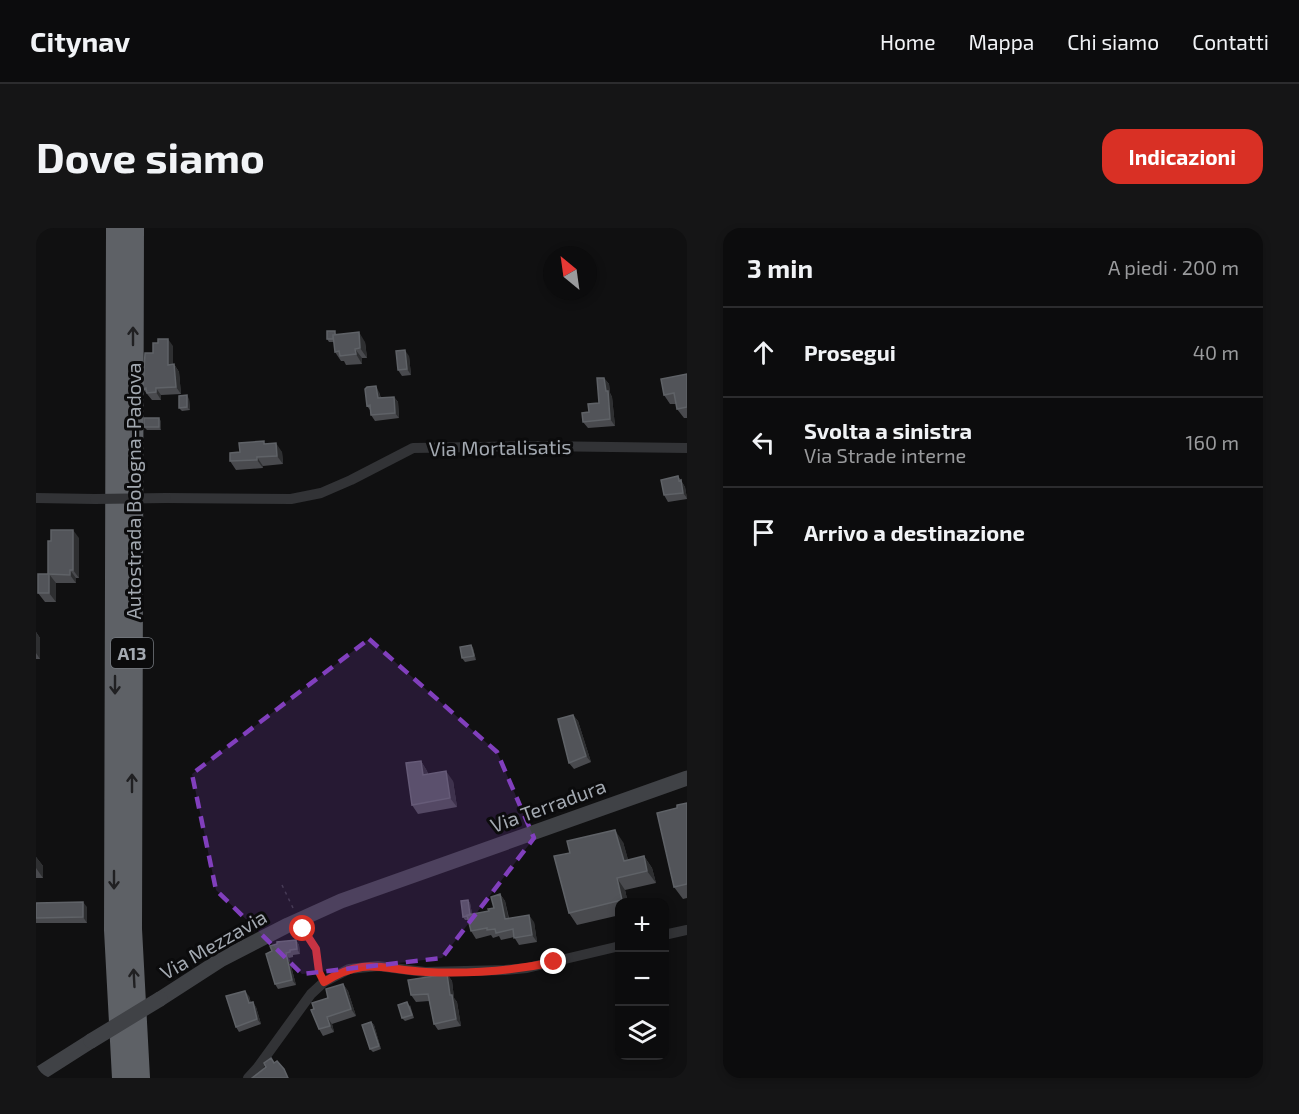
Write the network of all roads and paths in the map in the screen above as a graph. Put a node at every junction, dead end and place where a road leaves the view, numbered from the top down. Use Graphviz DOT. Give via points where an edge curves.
graph roads {
  1 [pos="116,228"];
  2 [pos="134,228"];
  3 [pos="687,448"];
  4 [pos="36,498"];
  5 [pos="687,778"];
  6 [pos="424,872"];
  7 [pos="282,885"];
  8 [pos="293,908"];
  9 [pos="303,929"];
  10 [pos="687,930"];
  11 [pos="669,934"];
  12 [pos="615,947"];
  13 [pos="324,982"];
  14 [pos="36,1076"];
  15 [pos="122,1078"];
  16 [pos="140,1078"];
  17 [pos="248,1078"];
  1 -- 15 [label="highway, Autostrada Bologna-Padova / A13, one-way" via="114,930"];
  16 -- 2 [label="highway, Autostrada Bologna-Padova / A13, one-way" via="132,929"];
  3 -- 4 [label="street, Via Mortalisatis, bridge" via="413,448 351,480 291,499"];
  5 -- 6 [label="main road, Via Terradura"];
  6 -- 14 [label="main road, Via Mezzavia, bridge" via="341,901 222,959"];
  7 -- 8 [label="path"];
  9 -- 13 [label="path" via="316,949"];
  10 -- 11 [label="street"];
  12 -- 13 [label="street" via="505,970 425,972 363,966"];
  13 -- 17 [label="street"];
}
